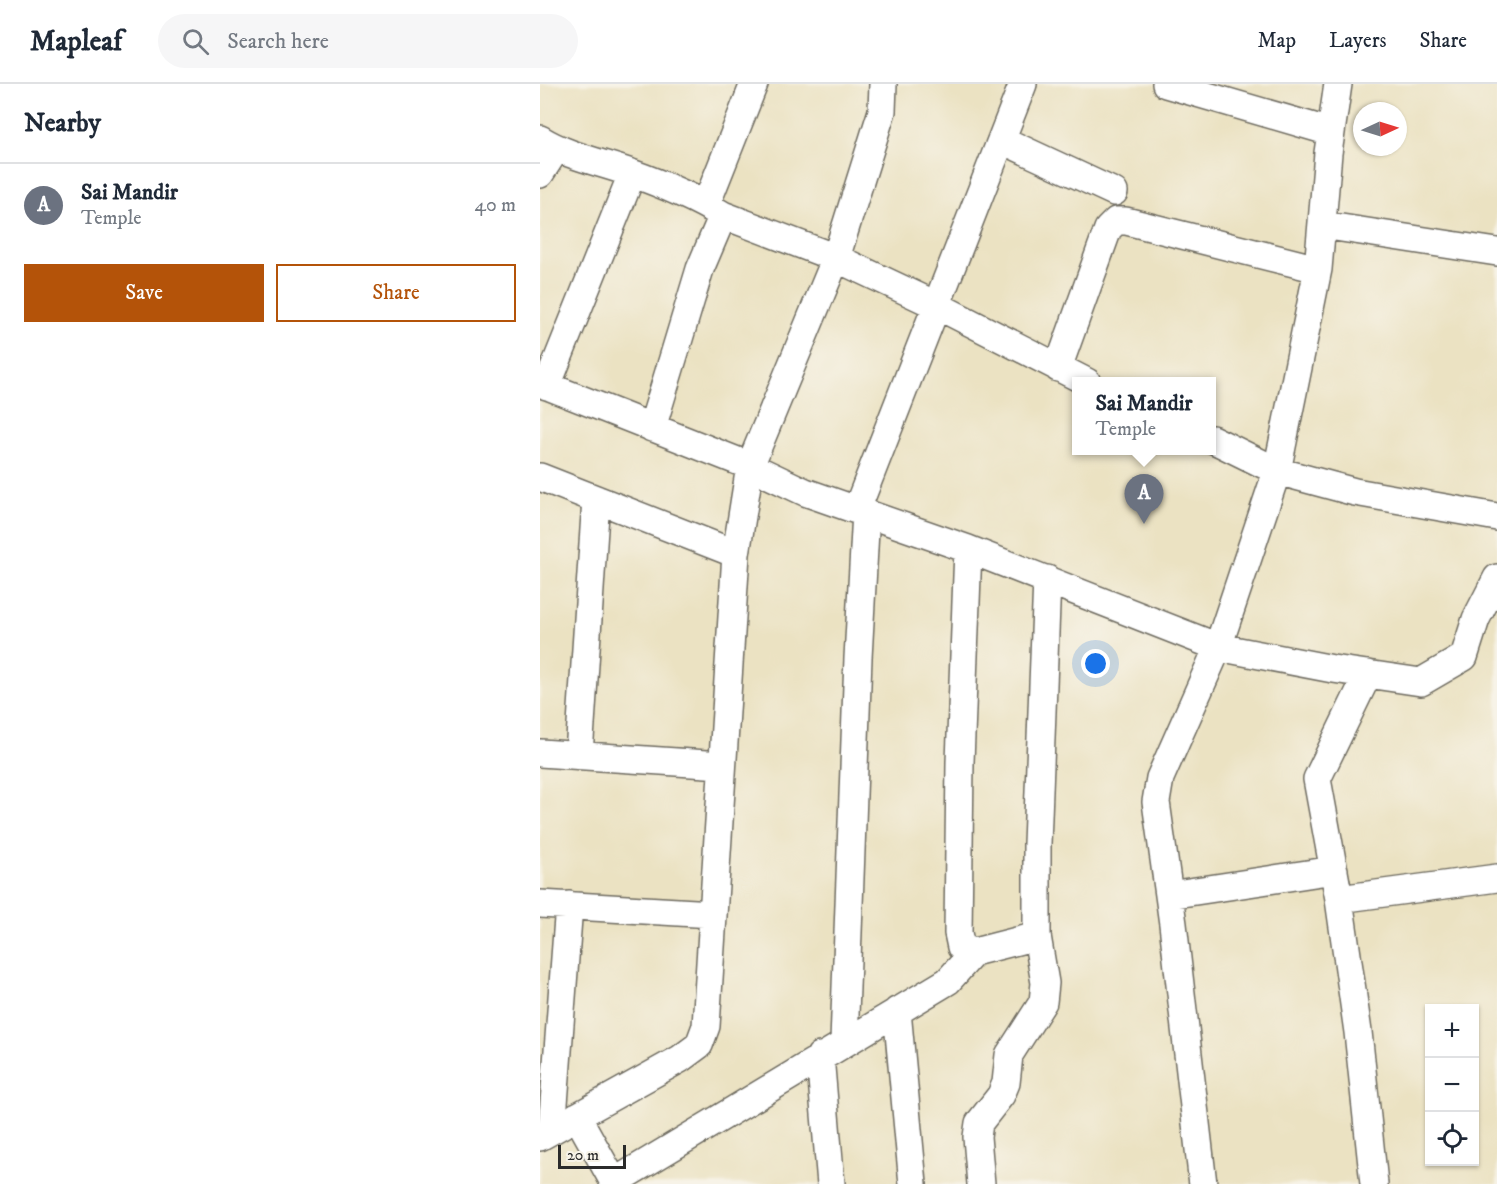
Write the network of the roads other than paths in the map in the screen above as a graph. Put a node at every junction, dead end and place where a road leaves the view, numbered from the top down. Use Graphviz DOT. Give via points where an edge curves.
graph roads {
  1 [pos="754,84"];
  2 [pos="884,84"];
  3 [pos="1023,84"];
  4 [pos="1166,84"];
  5 [pos="1338,84"];
  6 [pos="1330,132"];
  7 [pos="1002,140"];
  8 [pos="548,144"];
  9 [pos="540,174"];
  10 [pos="632,174"];
  11 [pos="1114,192"];
  12 [pos="715,210"];
  13 [pos="1322,225"];
  14 [pos="1497,252"];
  15 [pos="836,258"];
  16 [pos="1318,269"];
  17 [pos="938,306"];
  18 [pos="1058,368"];
  19 [pos="1078,377"];
  20 [pos="543,384"];
  21 [pos="652,428"];
  22 [pos="1216,442"];
  23 [pos="750,466"];
  24 [pos="1277,471"];
  25 [pos="540,477"];
  26 [pos="596,499"];
  27 [pos="862,511"];
  28 [pos="1497,517"];
  29 [pos="968,549"];
  30 [pos="736,554"];
  31 [pos="1497,578"];
  32 [pos="1047,579"];
  33 [pos="1218,647"];
  34 [pos="1368,674"];
  35 [pos="540,753"];
  36 [pos="579,754"];
  37 [pos="722,765"];
  38 [pos="1334,870"];
  39 [pos="1497,878"];
  40 [pos="1169,895"];
  41 [pos="1339,899"];
  42 [pos="540,904"];
  43 [pos="568,905"];
  44 [pos="713,914"];
  45 [pos="1037,936"];
  46 [pos="974,952"];
  47 [pos="897,1011"];
  48 [pos="844,1042"];
  49 [pos="820,1056"];
  50 [pos="577,1116"];
  51 [pos="546,1134"];
  52 [pos="614,1183"];
  53 [pos="831,1184"];
  54 [pos="913,1184"];
  55 [pos="981,1184"];
  56 [pos="1203,1184"];
  57 [pos="1374,1184"];
  1 -- 12 [label="street"];
  2 -- 15 [label="street" via="882,111"];
  3 -- 7 [label="street"];
  4 -- 6 [label="street"];
  5 -- 6 [label="street"];
  6 -- 13 [label="street"];
  7 -- 11 [label="street"];
  7 -- 17 [label="street"];
  8 -- 9 [label="street"];
  8 -- 10 [label="street"];
  10 -- 12 [label="street"];
  10 -- 20 [label="street"];
  12 -- 15 [label="street"];
  12 -- 21 [label="street"];
  13 -- 14 [label="street"];
  13 -- 16 [label="street"];
  15 -- 17 [label="street"];
  15 -- 23 [label="street"];
  16 -- 18 [label="street" via="1116,221 1108,229"];
  16 -- 24 [label="street"];
  17 -- 18 [label="street"];
  17 -- 27 [label="street"];
  18 -- 19 [label="street"];
  20 -- 21 [label="street"];
  21 -- 23 [label="street"];
  22 -- 24 [label="street"];
  23 -- 27 [label="street" via="805,492"];
  23 -- 30 [label="street"];
  24 -- 28 [label="street" via="1355,492"];
  24 -- 33 [label="street"];
  25 -- 26 [label="street"];
  26 -- 30 [label="street"];
  26 -- 36 [label="street"];
  27 -- 29 [label="street"];
  27 -- 48 [label="street"];
  29 -- 32 [label="street"];
  29 -- 46 [label="street" via="958,933 961,947"];
  30 -- 37 [label="street"];
  31 -- 34 [label="street" via="1476,619 1464,657 1421,682"];
  32 -- 33 [label="street"];
  32 -- 45 [label="street"];
  33 -- 34 [label="street"];
  33 -- 40 [label="street" via="1160,778 1156,812"];
  34 -- 38 [label="street" via="1317,779"];
  35 -- 36 [label="street"];
  36 -- 37 [label="street"];
  37 -- 44 [label="street"];
  38 -- 40 [label="street"];
  38 -- 41 [label="street"];
  39 -- 41 [label="street"];
  40 -- 56 [label="street"];
  41 -- 57 [label="street" via="1359,1032"];
  42 -- 43 [label="street"];
  43 -- 44 [label="street"];
  43 -- 51 [label="street"];
  44 -- 50 [label="street" via="706,1026 699,1045"];
  45 -- 46 [label="street"];
  45 -- 55 [label="street" via="1045,983 1043,1002 1009,1055 1001,1095 979,1123"];
  46 -- 47 [label="street" via="948,981"];
  47 -- 48 [label="street"];
  47 -- 54 [label="street"];
  48 -- 49 [label="street"];
  49 -- 52 [label="street"];
  49 -- 53 [label="street"];
  50 -- 51 [label="street"];
  50 -- 52 [label="street"];
}
